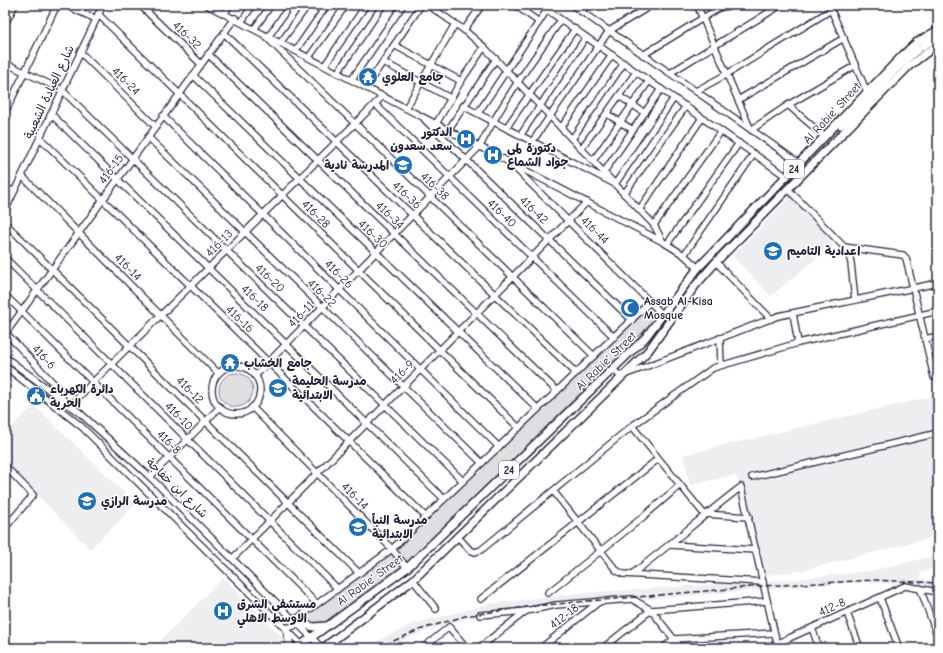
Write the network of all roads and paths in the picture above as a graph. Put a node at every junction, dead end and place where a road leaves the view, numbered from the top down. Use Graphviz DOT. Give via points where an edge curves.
graph roads {
  1 [pos="15,5"];
  2 [pos="57,5"];
  3 [pos="65,5"];
  4 [pos="103,5"];
  5 [pos="140,5"];
  6 [pos="207,5"];
  7 [pos="230,5"];
  8 [pos="253,5"];
  9 [pos="271,5"];
  10 [pos="290,5"];
  11 [pos="308,5"];
  12 [pos="314,5"];
  13 [pos="327,5"];
  14 [pos="346,5"];
  15 [pos="366,5"];
  16 [pos="383,5"];
  17 [pos="403,5"];
  18 [pos="421,5"];
  19 [pos="428,5"];
  20 [pos="482,5"];
  21 [pos="515,5"];
  22 [pos="540,5"];
  23 [pos="572,5"];
  24 [pos="589,5"];
  25 [pos="652,5"];
  26 [pos="697,5"];
  27 [pos="724,5"];
  28 [pos="782,5"];
  29 [pos="830,7"];
  30 [pos="547,10"];
  31 [pos="580,10"];
  32 [pos="323,11"];
  33 [pos="225,13"];
  34 [pos="97,17"];
  35 [pos="235,18"];
  36 [pos="703,18"];
  37 [pos="561,20"];
  38 [pos="242,21"];
  39 [pos="539,22"];
  40 [pos="5,24"];
  41 [pos="455,24"];
  42 [pos="255,28"];
  43 [pos="575,29"];
  44 [pos="464,30"];
  45 [pos="938,30"];
  46 [pos="261,31"];
  47 [pos="609,31"];
  48 [pos="224,33"];
  49 [pos="269,36"];
  50 [pos="586,37"];
  51 [pos="938,37"];
  52 [pos="844,38"];
  53 [pos="281,42"];
  54 [pos="938,44"];
  55 [pos="394,45"];
  56 [pos="714,45"];
  57 [pos="599,46"];
  58 [pos="484,47"];
  59 [pos="296,50"];
  60 [pos="80,52"];
  61 [pos="208,54"];
  62 [pos="643,54"];
  63 [pos="612,55"];
  64 [pos="308,57"];
  65 [pos="496,59"];
  66 [pos="383,62"];
  67 [pos="5,63"];
  68 [pos="624,63"];
  69 [pos="202,64"];
  70 [pos="430,64"];
  71 [pos="325,65"];
  72 [pos="856,65"];
  73 [pos="506,70"];
  74 [pos="24,72"];
  75 [pos="338,72"];
  76 [pos="636,72"];
  77 [pos="670,73"];
  78 [pos="727,74"];
  79 [pos="193,75"];
  80 [pos="352,79"];
  81 [pos="461,81"];
  82 [pos="649,81"];
  83 [pos="420,82"];
  84 [pos="517,82"];
  85 [pos="366,87"];
  86 [pos="661,89"];
  87 [pos="62,90"];
  88 [pos="696,91"];
  89 [pos="867,92"];
  90 [pos="529,94"];
  91 [pos="179,95"];
  92 [pos="383,96"];
  93 [pos="619,96"];
  94 [pos="450,98"];
  95 [pos="674,98"];
  96 [pos="738,100"];
  97 [pos="375,104"];
  98 [pos="539,105"];
  99 [pos="632,105"];
  100 [pos="788,105"];
  101 [pos="463,106"];
  102 [pos="686,106"];
  103 [pos="406,108"];
  104 [pos="5,113"];
  105 [pos="478,113"];
  106 [pos="645,113"];
  107 [pos="51,114"];
  108 [pos="607,114"];
  109 [pos="163,116"];
  110 [pos="420,116"];
  111 [pos="550,116"];
  112 [pos="702,118"];
  113 [pos="492,121"];
  114 [pos="620,122"];
  115 [pos="355,124"];
  116 [pos="436,124"];
  117 [pos="156,126"];
  118 [pos="506,128"];
  119 [pos="561,128"];
  120 [pos="448,130"];
  121 [pos="633,130"];
  122 [pos="751,130"];
  123 [pos="721,131"];
  124 [pos="831,131"];
  125 [pos="520,136"];
  126 [pos="148,137"];
  127 [pos="825,137"];
  128 [pos="40,138"];
  129 [pos="572,139"];
  130 [pos="337,142"];
  131 [pos="532,142"];
  132 [pos="739,143"];
  133 [pos="480,146"];
  134 [pos="581,149"];
  135 [pos="754,154"];
  136 [pos="132,159"];
  137 [pos="318,160"];
  138 [pos="467,160"];
  139 [pos="593,161"];
  140 [pos="510,163"];
  141 [pos="799,164"];
  142 [pos="604,172"];
  143 [pos="22,176"];
  144 [pos="450,177"];
  145 [pos="786,177"];
  146 [pos="300,178"];
  147 [pos="118,179"];
  148 [pos="615,184"];
  149 [pos="5,188"];
  150 [pos="788,189"];
  151 [pos="14,191"];
  152 [pos="624,194"];
  153 [pos="282,196"];
  154 [pos="431,197"];
  155 [pos="8,199"];
  156 [pos="103,200"];
  157 [pos="587,202"];
  158 [pos="639,210"];
  159 [pos="5,211"];
  160 [pos="263,214"];
  161 [pos="413,215"];
  162 [pos="569,220"];
  163 [pos="5,223"];
  164 [pos="654,225"];
  165 [pos="245,232"];
  166 [pos="78,233"];
  167 [pos="394,234"];
  168 [pos="549,240"];
  169 [pos="665,243"];
  170 [pos="844,247"];
  171 [pos="226,250"];
  172 [pos="377,252"];
  173 [pos="684,256"];
  174 [pos="532,257"];
  175 [pos="5,258"];
  176 [pos="716,262"];
  177 [pos="208,268"];
  178 [pos="698,268"];
  179 [pos="52,269"];
  180 [pos="358,271"];
  181 [pos="513,277"];
  182 [pos="938,283"];
  183 [pos="190,286"];
  184 [pos="913,289"];
  185 [pos="37,290"];
  186 [pos="340,290"];
  187 [pos="5,295"];
  188 [pos="495,295"];
  189 [pos="855,300"];
  190 [pos="651,301"];
  191 [pos="322,308"];
  192 [pos="21,311"];
  193 [pos="938,311"];
  194 [pos="476,313"];
  195 [pos="793,313"];
  196 [pos="160,315"];
  197 [pos="663,315"];
  198 [pos="920,315"];
  199 [pos="771,319"];
  200 [pos="632,320"];
  201 [pos="304,326"];
  202 [pos="458,331"];
  203 [pos="5,332"];
  204 [pos="938,336"];
  205 [pos="614,337"];
  206 [pos="720,338"];
  207 [pos="925,339"];
  208 [pos="798,343"];
  209 [pos="287,344"];
  210 [pos="129,346"];
  211 [pos="439,350"];
  212 [pos="594,356"];
  213 [pos="5,357"];
  214 [pos="269,363"];
  215 [pos="111,364"];
  216 [pos="721,365"];
  217 [pos="5,366"];
  218 [pos="420,369"];
  219 [pos="612,369"];
  220 [pos="218,373"];
  221 [pos="576,373"];
  222 [pos="624,375"];
  223 [pos="255,376"];
  224 [pos="938,376"];
  225 [pos="93,382"];
  226 [pos="403,387"];
  227 [pos="557,391"];
  228 [pos="62,400"];
  229 [pos="385,405"];
  230 [pos="70,406"];
  231 [pos="58,407"];
  232 [pos="220,407"];
  233 [pos="252,407"];
  234 [pos="538,409"];
  235 [pos="205,421"];
  236 [pos="367,423"];
  237 [pos="632,426"];
  238 [pos="519,428"];
  239 [pos="938,433"];
  240 [pos="187,439"];
  241 [pos="349,441"];
  242 [pos="499,447"];
  243 [pos="169,457"];
  244 [pos="658,459"];
  245 [pos="482,463"];
  246 [pos="5,466"];
  247 [pos="317,473"];
  248 [pos="150,477"];
  249 [pos="752,477"];
  250 [pos="463,481"];
  251 [pos="679,486"];
  252 [pos="554,492"];
  253 [pos="444,499"];
  254 [pos="288,503"];
  255 [pos="704,514"];
  256 [pos="426,517"];
  257 [pos="749,517"];
  258 [pos="269,521"];
  259 [pos="578,521"];
  260 [pos="5,528"];
  261 [pos="457,536"];
  262 [pos="251,539"];
  263 [pos="670,545"];
  264 [pos="392,549"];
  265 [pos="601,550"];
  266 [pos="756,550"];
  267 [pos="232,558"];
  268 [pos="407,568"];
  269 [pos="359,573"];
  270 [pos="632,574"];
  271 [pos="413,580"];
  272 [pos="763,582"];
  273 [pos="920,588"];
  274 [pos="338,589"];
  275 [pos="938,592"];
  276 [pos="548,593"];
  277 [pos="880,598"];
  278 [pos="481,599"];
  279 [pos="600,601"];
  280 [pos="767,601"];
  281 [pos="317,604"];
  282 [pos="436,609"];
  283 [pos="650,610"];
  284 [pos="526,611"];
  285 [pos="847,613"];
  286 [pos="480,615"];
  287 [pos="297,622"];
  288 [pos="326,626"];
  289 [pos="287,628"];
  290 [pos="812,628"];
  291 [pos="773,632"];
  292 [pos="312,637"];
  293 [pos="938,638"];
  294 [pos="674,639"];
  295 [pos="777,646"];
  296 [pos="302,647"];
  297 [pos="290,648"];
  298 [pos="323,648"];
  299 [pos="422,648"];
  300 [pos="467,648"];
  301 [pos="479,648"];
  302 [pos="541,648"];
  303 [pos="603,648"];
  304 [pos="663,648"];
  305 [pos="681,648"];
  306 [pos="768,648"];
  307 [pos="819,648"];
  308 [pos="860,648"];
  309 [pos="899,648"];
  1 -- 40 [label="street"];
  2 -- 74 [label="street"];
  3 -- 34 [label="street"];
  4 -- 34 [label="street, شارع العيادة الشعبية"];
  5 -- 69 [label="street, 416-32"];
  6 -- 33 [label="street"];
  7 -- 33 [label="street"];
  8 -- 38 [label="street"];
  9 -- 42 [label="street"];
  10 -- 49 [label="street"];
  11 -- 53 [label="street"];
  12 -- 32 [label="street"];
  13 -- 32 [label="street"];
  14 -- 64 [label="street"];
  15 -- 71 [label="street"];
  16 -- 75 [label="street"];
  17 -- 80 [label="street"];
  18 -- 55 [label="street"];
  19 -- 41 [label="street"];
  20 -- 44 [label="street"];
  21 -- 39 [label="street"];
  22 -- 30 [label="street"];
  23 -- 31 [label="street"];
  24 -- 31 [label="street"];
  25 -- 47 [label="street"];
  26 -- 36 [label="street"];
  27 -- 36 [label="street"];
  28 -- 56 [label="street"];
  29 -- 52 [label="street"];
  29 -- 78 [label="street"];
  30 -- 37 [label="street"];
  30 -- 39 [label="street"];
  31 -- 47 [label="street"];
  32 -- 59 [label="street"];
  33 -- 35 [label="street"];
  34 -- 60 [label="street, شارع العيادة الشعبية"];
  34 -- 91 [label="street, 416-28"];
  35 -- 38 [label="street"];
  35 -- 48 [label="street, 416-15"];
  36 -- 56 [label="street"];
  36 -- 62 [label="street"];
  37 -- 43 [label="street"];
  37 -- 84 [label="street, 416-11"];
  38 -- 42 [label="street"];
  39 -- 73 [label="street"];
  41 -- 44 [label="street"];
  41 -- 70 [label="street"];
  42 -- 46 [label="street"];
  43 -- 50 [label="street"];
  43 -- 90 [label="street"];
  44 -- 58 [label="street"];
  45 -- 89 [label="main road, Al Rabie' Street / 24" via="910,49"];
  46 -- 49 [label="street"];
  46 -- 115 [label="street, 416-38"];
  47 -- 57 [label="street"];
  47 -- 62 [label="street"];
  48 -- 61 [label="street, 416-15"];
  48 -- 130 [label="street, 416-36"];
  49 -- 53 [label="street"];
  50 -- 57 [label="street"];
  50 -- 98 [label="street"];
  51 -- 124 [label="main road" via="913,54 851,117"];
  52 -- 72 [label="street"];
  52 -- 96 [label="street"];
  53 -- 59 [label="street"];
  54 -- 150 [label="main road, Al Rabie' Street / 24" via="909,66"];
  55 -- 66 [label="street"];
  55 -- 70 [label="street"];
  56 -- 77 [label="street"];
  56 -- 78 [label="street"];
  57 -- 63 [label="street"];
  57 -- 111 [label="street"];
  58 -- 65 [label="street"];
  58 -- 81 [label="street"];
  59 -- 64 [label="street"];
  60 -- 87 [label="street, شارع العيادة الشعبية"];
  60 -- 117 [label="street, 416-24"];
  61 -- 69 [label="street, 416-15"];
  61 -- 137 [label="street, 416-34"];
  62 -- 77 [label="street"];
  63 -- 68 [label="street"];
  63 -- 119 [label="street"];
  64 -- 71 [label="street"];
  65 -- 73 [label="street"];
  65 -- 101 [label="street"];
  66 -- 83 [label="street"];
  66 -- 85 [label="street"];
  67 -- 74 [label="street, 416-20"];
  68 -- 76 [label="street"];
  68 -- 129 [label="street"];
  69 -- 79 [label="street, 416-15"];
  70 -- 81 [label="street"];
  70 -- 83 [label="street"];
  71 -- 75 [label="street"];
  72 -- 89 [label="street"];
  72 -- 100 [label="street"];
  73 -- 84 [label="street"];
  73 -- 105 [label="street"];
  74 -- 87 [label="street, 416-20"];
  74 -- 104 [label="street"];
  75 -- 80 [label="street"];
  76 -- 82 [label="street"];
  76 -- 93 [label="street"];
  77 -- 88 [label="street"];
  78 -- 88 [label="street"];
  78 -- 96 [label="street"];
  79 -- 91 [label="street, 416-15"];
  79 -- 146 [label="street, 416-30"];
  80 -- 85 [label="street"];
  81 -- 94 [label="street"];
  82 -- 86 [label="street"];
  82 -- 99 [label="street"];
  83 -- 94 [label="street"];
  83 -- 103 [label="street"];
  84 -- 90 [label="street"];
  84 -- 113 [label="street, 416-11"];
  85 -- 92 [label="street"];
  86 -- 95 [label="street"];
  86 -- 106 [label="street"];
  87 -- 107 [label="street, شارع العيادة الشعبية"];
  87 -- 136 [label="street, 416-20"];
  88 -- 122 [label="street"];
  89 -- 124 [label="main road, Al Rabie' Street / 24"];
  90 -- 98 [label="street"];
  90 -- 118 [label="street"];
  91 -- 109 [label="street, 416-15"];
  91 -- 153 [label="street, 416-28"];
  92 -- 97 [label="street, 416-13"];
  92 -- 103 [label="street"];
  93 -- 99 [label="street"];
  93 -- 108 [label="street"];
  94 -- 116 [label="street"];
  95 -- 102 [label="street"];
  95 -- 148 [label="street"];
  96 -- 122 [label="street"];
  97 -- 115 [label="street, 416-13"];
  97 -- 144 [label="street, 416-40"];
  98 -- 111 [label="street"];
  98 -- 125 [label="street"];
  99 -- 106 [label="street"];
  99 -- 114 [label="street"];
  100 -- 122 [label="street"];
  100 -- 127 [label="street"];
  101 -- 105 [label="street"];
  101 -- 120 [label="street"];
  102 -- 112 [label="street"];
  102 -- 152 [label="street"];
  103 -- 110 [label="street"];
  105 -- 113 [label="street"];
  106 -- 121 [label="street"];
  107 -- 128 [label="street, شارع العيادة الشعبية"];
  107 -- 147 [label="street, 416-18"];
  108 -- 114 [label="street"];
  108 -- 134 [label="street"];
  109 -- 117 [label="street, 416-15"];
  109 -- 160 [label="street, 416-26"];
  110 -- 116 [label="street"];
  110 -- 138 [label="street, 416-42"];
  111 -- 119 [label="street"];
  111 -- 131 [label="street"];
  112 -- 123 [label="street"];
  112 -- 158 [label="street"];
  113 -- 118 [label="street"];
  113 -- 133 [label="street, 416-11"];
  114 -- 121 [label="street"];
  114 -- 139 [label="street"];
  115 -- 130 [label="street, 416-13"];
  115 -- 154 [label="street, 416-38"];
  116 -- 120 [label="street"];
  117 -- 126 [label="street, 416-15"];
  118 -- 125 [label="street"];
  119 -- 129 [label="street"];
  120 -- 133 [label="street"];
  121 -- 142 [label="street"];
  122 -- 141 [label="street"];
  123 -- 132 [label="street"];
  123 -- 164 [label="street"];
  124 -- 127 [label="main road, Al Rabie' Street / 24"];
  125 -- 131 [label="street"];
  126 -- 136 [label="street, 416-15"];
  126 -- 165 [label="street, 416-22"];
  127 -- 141 [label="main road, Al Rabie' Street / 24"];
  128 -- 143 [label="street, شارع العيادة الشعبية"];
  128 -- 156 [label="street, 416-16"];
  129 -- 134 [label="street"];
  130 -- 137 [label="street, 416-13"];
  130 -- 161 [label="street, 416-36"];
  131 -- 148 [label="street"];
  132 -- 135 [label="street"];
  132 -- 169 [label="street"];
  133 -- 138 [label="street, 416-11"];
  133 -- 140 [label="street"];
  134 -- 139 [label="street"];
  135 -- 145 [label="street"];
  135 -- 173 [label="street"];
  136 -- 147 [label="street, 416-15"];
  136 -- 171 [label="street, 416-20"];
  137 -- 146 [label="street, 416-13"];
  137 -- 167 [label="street, 416-34"];
  138 -- 144 [label="street, 416-11"];
  138 -- 168 [label="street, 416-42"];
  139 -- 142 [label="street"];
  140 -- 157 [label="street"];
  140 -- 162 [label="street, 416-44"];
  141 -- 145 [label="main road, Al Rabie' Street / 24"];
  142 -- 148 [label="street"];
  143 -- 151 [label="street, شارع العيادة الشعبية"];
  143 -- 166 [label="street, 416-14"];
  144 -- 154 [label="street, 416-11"];
  144 -- 174 [label="street, 416-40"];
  145 -- 178 [label="main road, Al Rabie' Street / 24"];
  146 -- 153 [label="street, 416-13"];
  146 -- 172 [label="street, 416-30"];
  147 -- 156 [label="street, 416-15"];
  147 -- 177 [label="street, 416-18"];
  148 -- 152 [label="street"];
  149 -- 151 [label="street"];
  150 -- 170 [label="street"];
  150 -- 176 [label="main road, Al Rabie' Street / 24"];
  151 -- 155 [label="street, شارع العيادة الشعبية"];
  152 -- 158 [label="street"];
  153 -- 160 [label="street, 416-13"];
  153 -- 180 [label="street, 416-28"];
  154 -- 161 [label="street, 416-11"];
  154 -- 181 [label="street, 416-38"];
  155 -- 159 [label="street, شارع العيادة الشعبية"];
  156 -- 166 [label="street, 416-15"];
  156 -- 183 [label="street, 416-16"];
  157 -- 162 [label="street, 416-9"];
  157 -- 169 [label="street"];
  158 -- 164 [label="street"];
  160 -- 165 [label="street, 416-13"];
  160 -- 186 [label="street, 416-26"];
  161 -- 167 [label="street, 416-11"];
  161 -- 188 [label="street, 416-36"];
  162 -- 168 [label="street, 416-9"];
  162 -- 190 [label="street, 416-44"];
  163 -- 179 [label="street, 416-12"];
  164 -- 169 [label="street"];
  165 -- 171 [label="street, 416-13"];
  165 -- 191 [label="street, 416-22"];
  166 -- 179 [label="street, 416-15"];
  166 -- 196 [label="street, 416-14"];
  167 -- 172 [label="street, 416-11"];
  167 -- 194 [label="street, 416-34"];
  168 -- 174 [label="street, 416-9"];
  168 -- 200 [label="street, 416-42"];
  169 -- 173 [label="street"];
  170 -- 184 [label="street" via="903,255 906,258"];
  170 -- 189 [label="street" via="850,258"];
  171 -- 177 [label="street, 416-13"];
  171 -- 201 [label="street, 416-20"];
  172 -- 180 [label="street, 416-11"];
  172 -- 202 [label="street, 416-30"];
  173 -- 178 [label="street"];
  174 -- 181 [label="street, 416-9"];
  174 -- 205 [label="street, 416-40"];
  175 -- 185 [label="street, 416-10"];
  176 -- 199 [label="street"];
  176 -- 222 [label="main road, Al Rabie' Street / 24" via="695,286 648,351"];
  177 -- 183 [label="street, 416-13"];
  177 -- 209 [label="street, 416-18"];
  178 -- 197 [label="main road, Al Rabie' Street / 24"];
  179 -- 185 [label="street, 416-15"];
  179 -- 210 [label="street, 416-12"];
  180 -- 186 [label="street, 416-11"];
  180 -- 211 [label="street, 416-28"];
  181 -- 188 [label="street, 416-9"];
  181 -- 212 [label="street, 416-38"];
  182 -- 184 [label="street"];
  183 -- 196 [label="street, 416-13"];
  183 -- 214 [label="street, 416-16"];
  184 -- 189 [label="street"];
  184 -- 198 [label="street"];
  185 -- 192 [label="street, 416-15"];
  185 -- 215 [label="street, 416-10"];
  186 -- 191 [label="street, 416-11"];
  186 -- 218 [label="street, 416-26"];
  187 -- 192 [label="street, 416-8"];
  188 -- 194 [label="street, 416-9"];
  188 -- 221 [label="street, 416-36"];
  189 -- 195 [label="street"];
  190 -- 197 [label="street, 416-44"];
  190 -- 200 [label="street"];
  191 -- 201 [label="street, 416-11"];
  191 -- 226 [label="street, 416-22"];
  192 -- 203 [label="street, 416-15"];
  192 -- 225 [label="street, 416-8"];
  193 -- 198 [label="street"];
  194 -- 202 [label="street, 416-9"];
  194 -- 227 [label="street, 416-34"];
  195 -- 199 [label="street"];
  195 -- 208 [label="street"];
  196 -- 210 [label="street, 416-13"];
  196 -- 220 [label="street, 416-14"];
  197 -- 219 [label="main road, Al Rabie' Street / 24" via="645,338"];
  198 -- 207 [label="street"];
  198 -- 208 [label="street"];
  199 -- 206 [label="street"];
  200 -- 205 [label="street"];
  201 -- 209 [label="street, 416-11"];
  201 -- 229 [label="street, 416-20"];
  202 -- 211 [label="street, 416-9"];
  202 -- 234 [label="street, 416-30"];
  203 -- 228 [label="street, 416-6" via="55,385"];
  204 -- 207 [label="street"];
  205 -- 212 [label="street"];
  206 -- 216 [label="street"];
  206 -- 222 [label="street"];
  207 -- 224 [label="street" via="934,377"];
  208 -- 216 [label="street"];
  209 -- 214 [label="street, 416-11"];
  209 -- 236 [label="street, 416-18"];
  210 -- 215 [label="street, 416-13"];
  210 -- 235 [label="street, 416-12"];
  211 -- 218 [label="street, 416-9"];
  211 -- 238 [label="street, 416-28"];
  212 -- 221 [label="street"];
  213 -- 228 [label="street, شارع ابن خفاجة"];
  214 -- 223 [label="street, 416-11"];
  214 -- 241 [label="street, 416-16"];
  215 -- 225 [label="street, 416-13"];
  215 -- 240 [label="street, 416-10"];
  216 -- 237 [label="street" via="708,371"];
  217 -- 231 [label="street, شارع ابن خفاجة"];
  218 -- 226 [label="street, 416-9"];
  218 -- 242 [label="street, 416-26"];
  219 -- 222 [label="street"];
  219 -- 268 [label="main road, Al Rabie' Street / 24"];
  220 -- 223 [label="street" via="230,366 237,366"];
  220 -- 232 [label="street" via="212,394"];
  221 -- 227 [label="street"];
  222 -- 261 [label="main road, Al Rabie' Street / 24"];
  223 -- 233 [label="street" via="259,396"];
  225 -- 230 [label="street, 416-13"];
  225 -- 243 [label="street, 416-8"];
  226 -- 229 [label="street, 416-9"];
  226 -- 245 [label="street, 416-22"];
  227 -- 234 [label="street"];
  228 -- 230 [label="street, شارع ابن خفاجة"];
  228 -- 231 [label="street"];
  229 -- 236 [label="street, 416-9"];
  229 -- 250 [label="street, 416-20"];
  230 -- 248 [label="street, شارع ابن خفاجة"];
  231 -- 289 [label="street, شارع ابن خفاجة" via="82,427"];
  232 -- 233 [label="street" via="225,411 239,413"];
  232 -- 235 [label="street"];
  233 -- 247 [label="street, 416-14"];
  234 -- 238 [label="street"];
  235 -- 240 [label="street"];
  235 -- 254 [label="street, 416-12"];
  236 -- 241 [label="street, 416-9"];
  236 -- 253 [label="street, 416-18"];
  237 -- 244 [label="street"];
  237 -- 252 [label="street"];
  238 -- 242 [label="street"];
  239 -- 249 [label="street"];
  240 -- 243 [label="street"];
  240 -- 258 [label="street, 416-10"];
  241 -- 247 [label="street, 416-9"];
  241 -- 256 [label="street, 416-16"];
  242 -- 245 [label="street"];
  243 -- 248 [label="street"];
  243 -- 262 [label="street, 416-8"];
  244 -- 251 [label="street"];
  244 -- 259 [label="street"];
  245 -- 250 [label="street"];
  246 -- 260 [label="street" via="33,495"];
  247 -- 254 [label="street, 416-9"];
  247 -- 264 [label="street, 416-14"];
  248 -- 267 [label="street, شارع ابن خفاجة"];
  250 -- 253 [label="street"];
  251 -- 255 [label="street"];
  251 -- 265 [label="street"];
  252 -- 259 [label="street"];
  252 -- 261 [label="street" via="481,550 470,550"];
  253 -- 256 [label="street"];
  254 -- 258 [label="street, 416-9"];
  254 -- 269 [label="street, 416-12"];
  255 -- 257 [label="street"];
  255 -- 257 [label="street" via="741,487"];
  255 -- 263 [label="street"];
  256 -- 264 [label="street"];
  257 -- 266 [label="street"];
  258 -- 262 [label="street, 416-9"];
  258 -- 274 [label="street, 416-10"];
  259 -- 265 [label="street"];
  259 -- 278 [label="street"];
  261 -- 271 [label="main road, Al Rabie' Street / 24"];
  262 -- 267 [label="street, 416-9"];
  262 -- 281 [label="street, 416-8"];
  263 -- 266 [label="street"];
  263 -- 270 [label="street"];
  264 -- 268 [label="street, 416-14"];
  264 -- 269 [label="street"];
  265 -- 270 [label="street" via="616,570 623,574"];
  265 -- 276 [label="street"];
  266 -- 272 [label="street"];
  267 -- 287 [label="street, شارع ابن خفاجة"];
  268 -- 288 [label="main road, Al Rabie' Street / 24"];
  269 -- 274 [label="street"];
  270 -- 272 [label="street"];
  271 -- 282 [label="street"];
  271 -- 298 [label="main road, Al Rabie' Street / 24"];
  272 -- 280 [label="street"];
  273 -- 275 [label="street"];
  273 -- 277 [label="street, 412-8" via="905,586"];
  273 -- 293 [label="street"];
  274 -- 281 [label="street"];
  277 -- 285 [label="street, 412-8"];
  277 -- 309 [label="street"];
  279 -- 283 [label="street" via="635,600"];
  279 -- 284 [label="street"];
  279 -- 302 [label="street, 412-18"];
  280 -- 283 [label="street"];
  280 -- 291 [label="street"];
  281 -- 287 [label="street"];
  283 -- 294 [label="street"];
  283 -- 303 [label="street"];
  284 -- 286 [label="street"];
  284 -- 301 [label="street"];
  285 -- 290 [label="street, 412-8"];
  285 -- 308 [label="street"];
  287 -- 288 [label="main road" via="314,627"];
  287 -- 289 [label="street"];
  287 -- 292 [label="street, شارع ابن خفاجة"];
  288 -- 292 [label="main road, Al Rabie' Street / 24"];
  289 -- 296 [label="street, شارع ابن خفاجة"];
  289 -- 297 [label="main road"];
  290 -- 295 [label="street, 412-8"];
  290 -- 307 [label="street"];
  291 -- 294 [label="street"];
  291 -- 295 [label="street"];
  292 -- 296 [label="main road, Al Rabie' Street / 24"];
  292 -- 298 [label="street, شارع ابن خفاجة"];
  294 -- 304 [label="street"];
  294 -- 305 [label="street"];
  295 -- 306 [label="street, 412-8"];
  299 -- 300 [label="street" via="449,626"];
}
